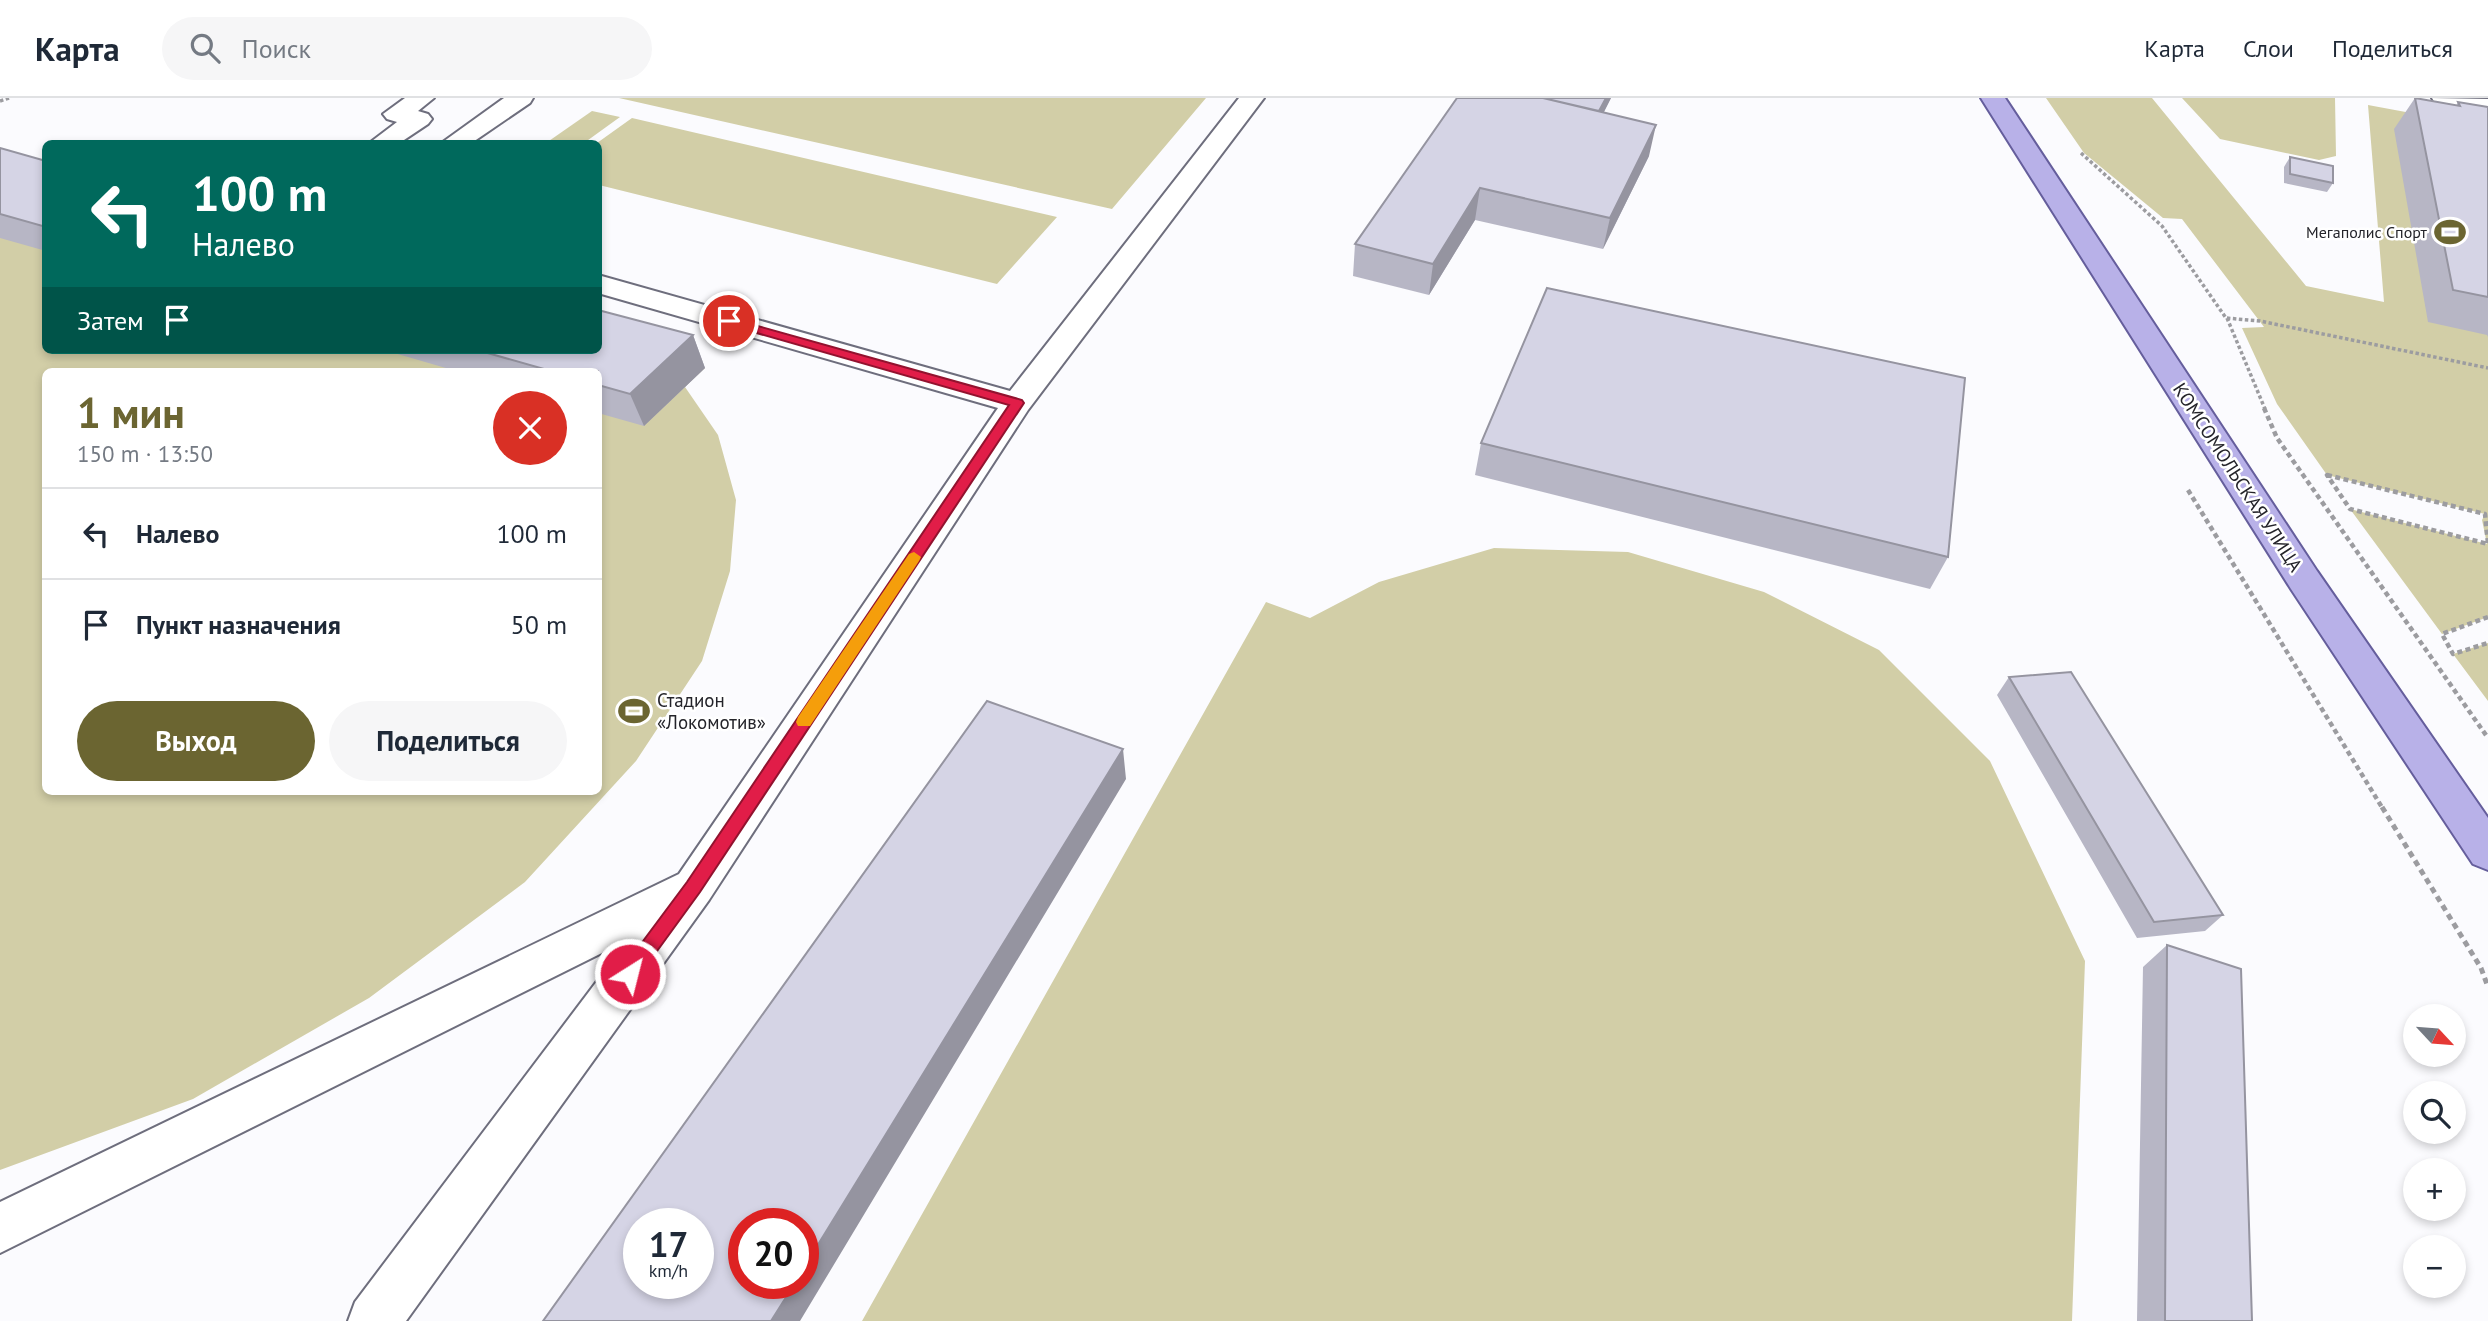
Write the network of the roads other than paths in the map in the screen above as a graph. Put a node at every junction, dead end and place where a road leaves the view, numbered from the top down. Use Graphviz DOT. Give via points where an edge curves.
graph roads {
  1 [pos="422,98"];
  2 [pos="521,98"];
  3 [pos="1252,98"];
  4 [pos="1993,98"];
  5 [pos="2444,98"];
  6 [pos="2488,106"];
  7 [pos="386,140"];
  8 [pos="458,140"];
  9 [pos="602,285"];
  10 [pos="1017,403"];
  11 [pos="2488,852"];
  12 [pos="694,887"];
  13 [pos="0,1228"];
  14 [pos="374,1321"];
  1 -- 7 [label="lane" via="396,114 419,119"];
  2 -- 8 [label="lane"];
  3 -- 10 [label="lane"];
  4 -- 11 [label="main road, КОМСОМОЛЬСКАЯ УЛИЦА" via="2304,580"];
  5 -- 6 [label="lane"];
  9 -- 10 [label="lane"];
  10 -- 12 [label="lane"];
  12 -- 13 [label="lane"];
  12 -- 14 [label="lane"];
}
